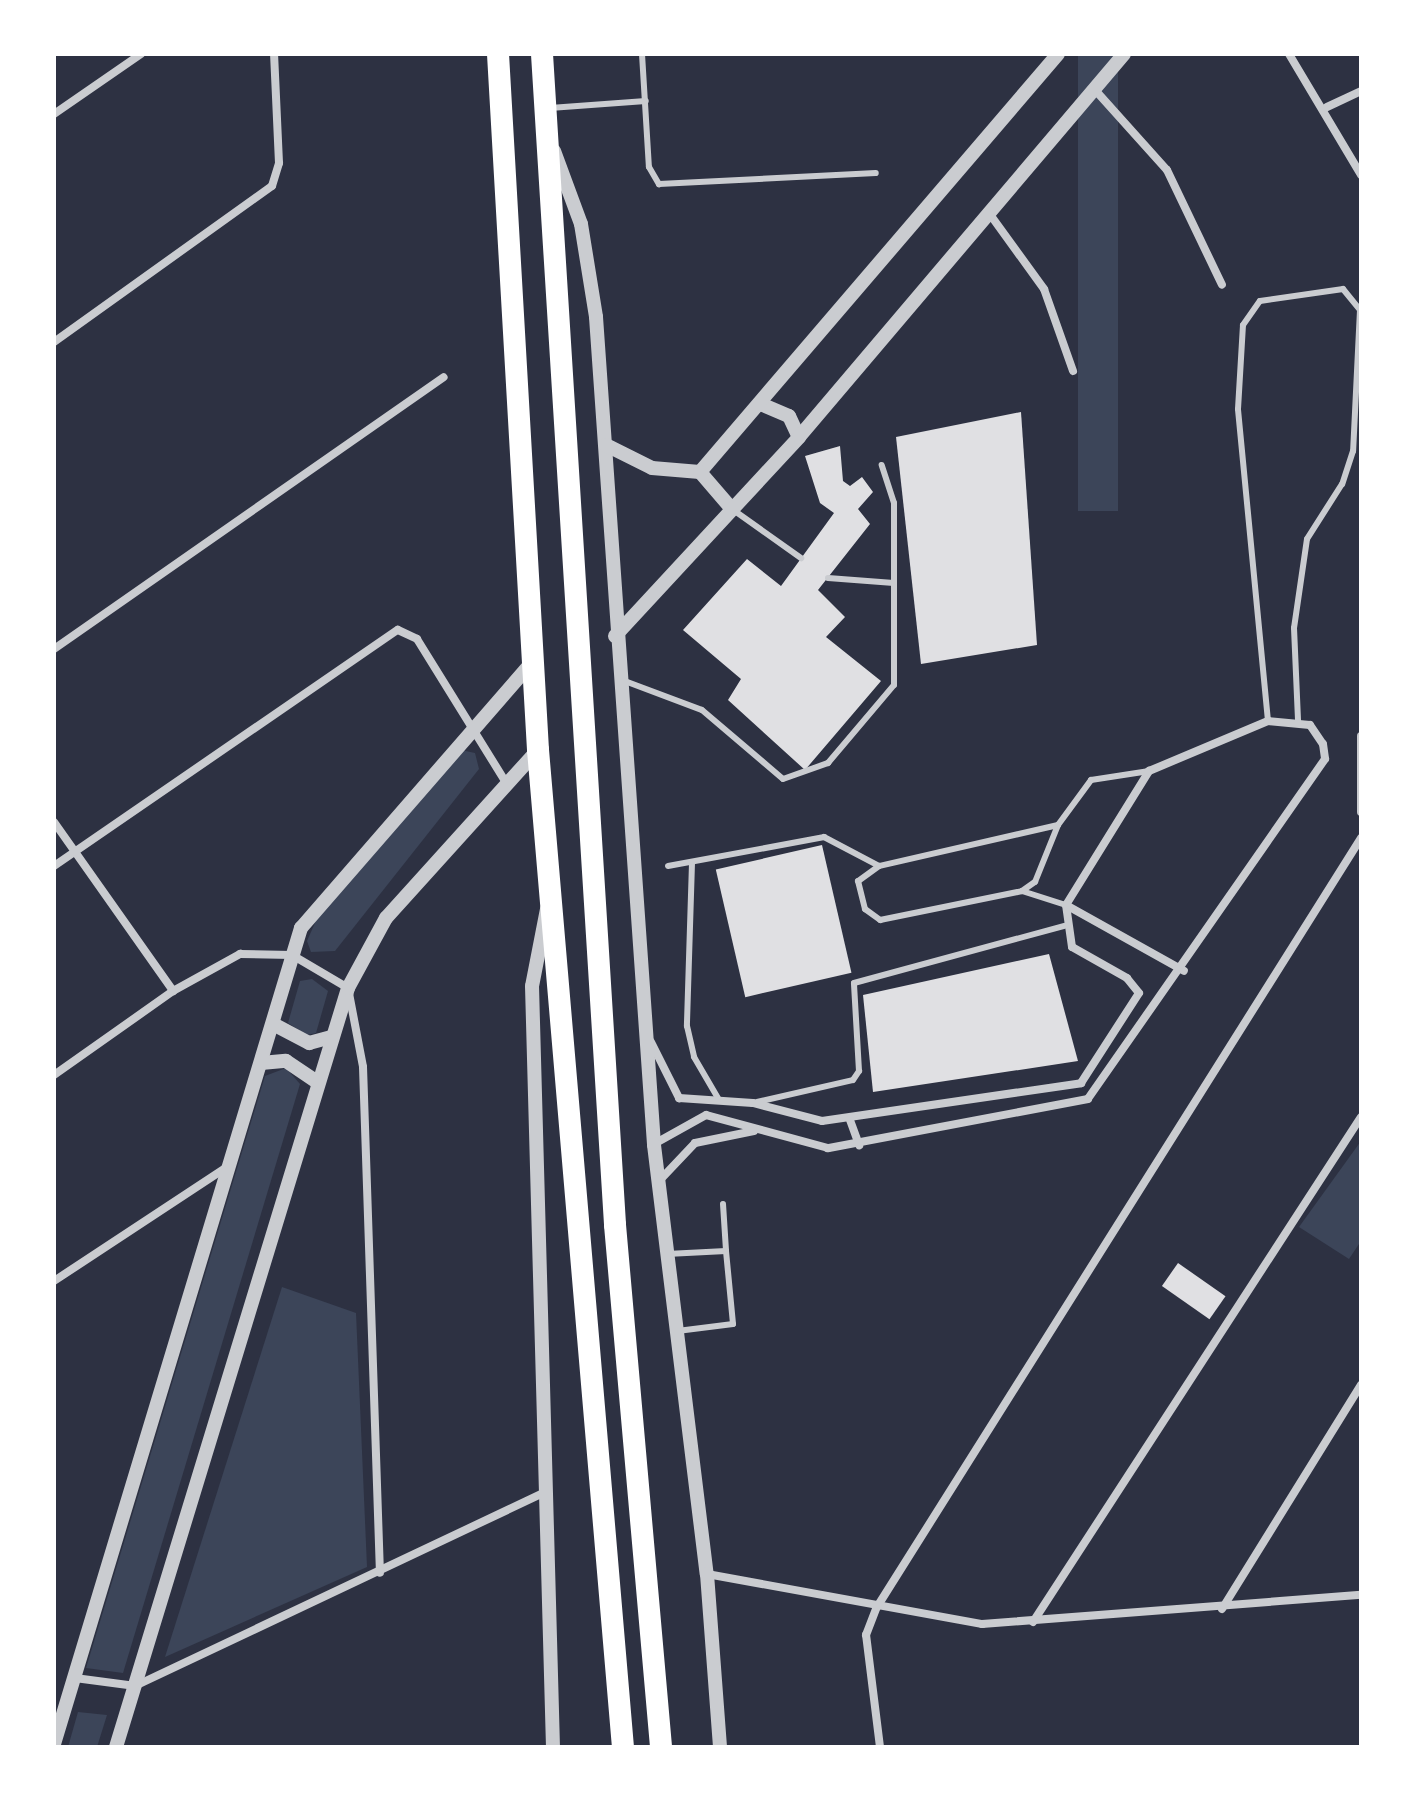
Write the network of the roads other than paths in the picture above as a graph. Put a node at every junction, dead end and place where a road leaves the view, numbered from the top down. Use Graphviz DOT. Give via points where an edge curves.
graph roads {
  1 [pos="141,54"];
  2 [pos="274,54"];
  3 [pos="498,54"];
  4 [pos="542,54"];
  5 [pos="642,54"];
  6 [pos="1058,54"];
  7 [pos="1124,54"];
  8 [pos="1289,54"];
  9 [pos="1096,91"];
  10 [pos="1361,91"];
  11 [pos="646,101"];
  12 [pos="1327,107"];
  13 [pos="547,108"];
  14 [pos="54,114"];
  15 [pos="549,140"];
  16 [pos="876,173"];
  17 [pos="1361,175"];
  18 [pos="989,213"];
  19 [pos="1222,285"];
  20 [pos="54,342"];
  21 [pos="1073,371"];
  22 [pos="444,377"];
  23 [pos="763,405"];
  24 [pos="799,437"];
  25 [pos="606,445"];
  26 [pos="882,465"];
  27 [pos="700,472"];
  28 [pos="731,508"];
  29 [pos="801,558"];
  30 [pos="828,578"];
  31 [pos="894,583"];
  32 [pos="615,636"];
  33 [pos="54,649"];
  34 [pos="533,661"];
  35 [pos="618,679"];
  36 [pos="1268,721"];
  37 [pos="1298,721"];
  38 [pos="471,730"];
  39 [pos="1361,736"];
  40 [pos="538,750"];
  41 [pos="1149,771"];
  42 [pos="507,784"];
  43 [pos="1361,812"];
  44 [pos="54,822"];
  45 [pos="1058,825"];
  46 [pos="1361,838"];
  47 [pos="74,852"];
  48 [pos="692,863"];
  49 [pos="54,866"];
  50 [pos="668,866"];
  51 [pos="879,866"];
  52 [pos="1022,891"];
  53 [pos="551,897"];
  54 [pos="1066,905"];
  55 [pos="1064,926"];
  56 [pos="292,955"];
  57 [pos="1184,971"];
  58 [pos="348,988"];
  59 [pos="173,991"];
  60 [pos="273,1024"];
  61 [pos="645,1027"];
  62 [pos="332,1037"];
  63 [pos="261,1063"];
  64 [pos="54,1075"];
  65 [pos="316,1081"];
  66 [pos="1081,1083"];
  67 [pos="1094,1095"];
  68 [pos="718,1098"];
  69 [pos="753,1103"];
  70 [pos="1361,1117"];
  71 [pos="850,1120"];
  72 [pos="759,1131"];
  73 [pos="654,1145"];
  74 [pos="859,1145"];
  75 [pos="227,1167"];
  76 [pos="658,1182"];
  77 [pos="723,1204"];
  78 [pos="726,1251"];
  79 [pos="667,1254"];
  80 [pos="54,1281"];
  81 [pos="677,1331"];
  82 [pos="1361,1385"];
  83 [pos="542,1494"];
  84 [pos="380,1573"];
  85 [pos="707,1574"];
  86 [pos="1361,1595"];
  87 [pos="877,1607"];
  88 [pos="1222,1609"];
  89 [pos="1033,1622"];
  90 [pos="75,1678"];
  91 [pos="135,1686"];
  92 [pos="54,1744"];
  93 [pos="116,1747"];
  94 [pos="553,1747"];
  95 [pos="623,1747"];
  96 [pos="661,1747"];
  97 [pos="720,1747"];
  98 [pos="880,1747"];
  1 -- 14 [label="street"];
  2 -- 20 [label="street" via="279,163 263,193"];
  3 -- 34 [label="highway"];
  4 -- 13 [label="highway"];
  5 -- 11 [label="lane"];
  6 -- 23 [label="street"];
  7 -- 9 [label="street"];
  8 -- 12 [label="street"];
  9 -- 18 [label="street"];
  9 -- 19 [label="street" via="1167,170"];
  10 -- 12 [label="street"];
  11 -- 13 [label="lane"];
  11 -- 16 [label="lane" via="649,167 659,184"];
  12 -- 17 [label="street"];
  13 -- 15 [label="highway"];
  15 -- 25 [label="street" via="581,224"];
  15 -- 96 [label="highway" via="615,1225"];
  18 -- 21 [label="street" via="1044,289"];
  18 -- 24 [label="street"];
  22 -- 33 [label="street"];
  23 -- 24 [label="street" via="789,416"];
  23 -- 27 [label="street"];
  24 -- 28 [label="street"];
  25 -- 27 [label="street" via="652,468"];
  25 -- 32 [label="street"];
  26 -- 31 [label="lane" via="894,503"];
  27 -- 28 [label="street"];
  28 -- 29 [label="lane"];
  28 -- 32 [label="street"];
  30 -- 31 [label="lane"];
  31 -- 35 [label="lane" via="894,685 828,763 783,779 702,710"];
  32 -- 35 [label="street"];
  34 -- 38 [label="street"];
  34 -- 40 [label="highway"];
  35 -- 61 [label="street"];
  36 -- 37 [label="street"];
  36 -- 37 [label="lane" via="1238,409 1243,325 1260,301 1343,289 1360,310 1353,451 1342,484 1307,539 1294,628"];
  36 -- 41 [label="street"];
  37 -- 57 [label="street" via="1317,732 1325,759"];
  38 -- 42 [label="street"];
  38 -- 47 [label="street" via="417,639 391,632"];
  38 -- 56 [label="street" via="326,891"];
  39 -- 43 [label="street"];
  40 -- 42 [label="street"];
  40 -- 53 [label="highway"];
  41 -- 45 [label="lane" via="1091,780"];
  41 -- 54 [label="street"];
  42 -- 58 [label="street" via="386,918"];
  44 -- 47 [label="street"];
  45 -- 51 [label="lane"];
  45 -- 52 [label="lane" via="1039,876"];
  46 -- 87 [label="street"];
  47 -- 49 [label="street"];
  47 -- 59 [label="street"];
  48 -- 50 [label="lane"];
  48 -- 51 [label="lane" via="824,837"];
  48 -- 68 [label="lane" via="687,1026"];
  51 -- 52 [label="lane" via="858,881 865,909 880,920"];
  52 -- 54 [label="lane"];
  53 -- 83 [label="street" via="532,986"];
  53 -- 95 [label="highway"];
  54 -- 55 [label="street"];
  54 -- 57 [label="street"];
  55 -- 66 [label="street" via="1072,947 1139,993"];
  55 -- 69 [label="lane" via="1056,934 854,983 859,1071 853,1080"];
  56 -- 58 [label="street"];
  56 -- 59 [label="street" via="240,954"];
  56 -- 60 [label="street"];
  57 -- 67 [label="street"];
  58 -- 62 [label="street"];
  58 -- 84 [label="street" via="363,1067"];
  59 -- 64 [label="street"];
  60 -- 62 [label="street" via="309,1043"];
  60 -- 63 [label="street"];
  61 -- 68 [label="street" via="672,1092"];
  61 -- 73 [label="street"];
  62 -- 65 [label="street"];
  63 -- 65 [label="street" via="286,1061"];
  63 -- 75 [label="street"];
  65 -- 91 [label="street"];
  66 -- 67 [label="street"];
  66 -- 71 [label="street"];
  67 -- 74 [label="street"];
  68 -- 69 [label="street"];
  69 -- 71 [label="street" via="822,1121"];
  70 -- 89 [label="street"];
  71 -- 74 [label="street"];
  72 -- 73 [label="street" via="706,1115"];
  72 -- 74 [label="street" via="808,1146"];
  72 -- 76 [label="street" via="695,1143"];
  73 -- 76 [label="street"];
  75 -- 80 [label="street"];
  75 -- 90 [label="street"];
  76 -- 79 [label="street"];
  77 -- 78 [label="lane"];
  78 -- 79 [label="lane"];
  78 -- 81 [label="lane" via="733,1324"];
  79 -- 81 [label="street"];
  81 -- 85 [label="street"];
  82 -- 88 [label="street"];
  83 -- 84 [label="street"];
  83 -- 94 [label="street"];
  84 -- 91 [label="street"];
  85 -- 87 [label="street"];
  85 -- 97 [label="street"];
  86 -- 88 [label="street"];
  87 -- 89 [label="street" via="982,1624"];
  87 -- 98 [label="street" via="866,1635"];
  88 -- 89 [label="street"];
  90 -- 91 [label="street"];
  90 -- 92 [label="street"];
  91 -- 93 [label="street"];
}
